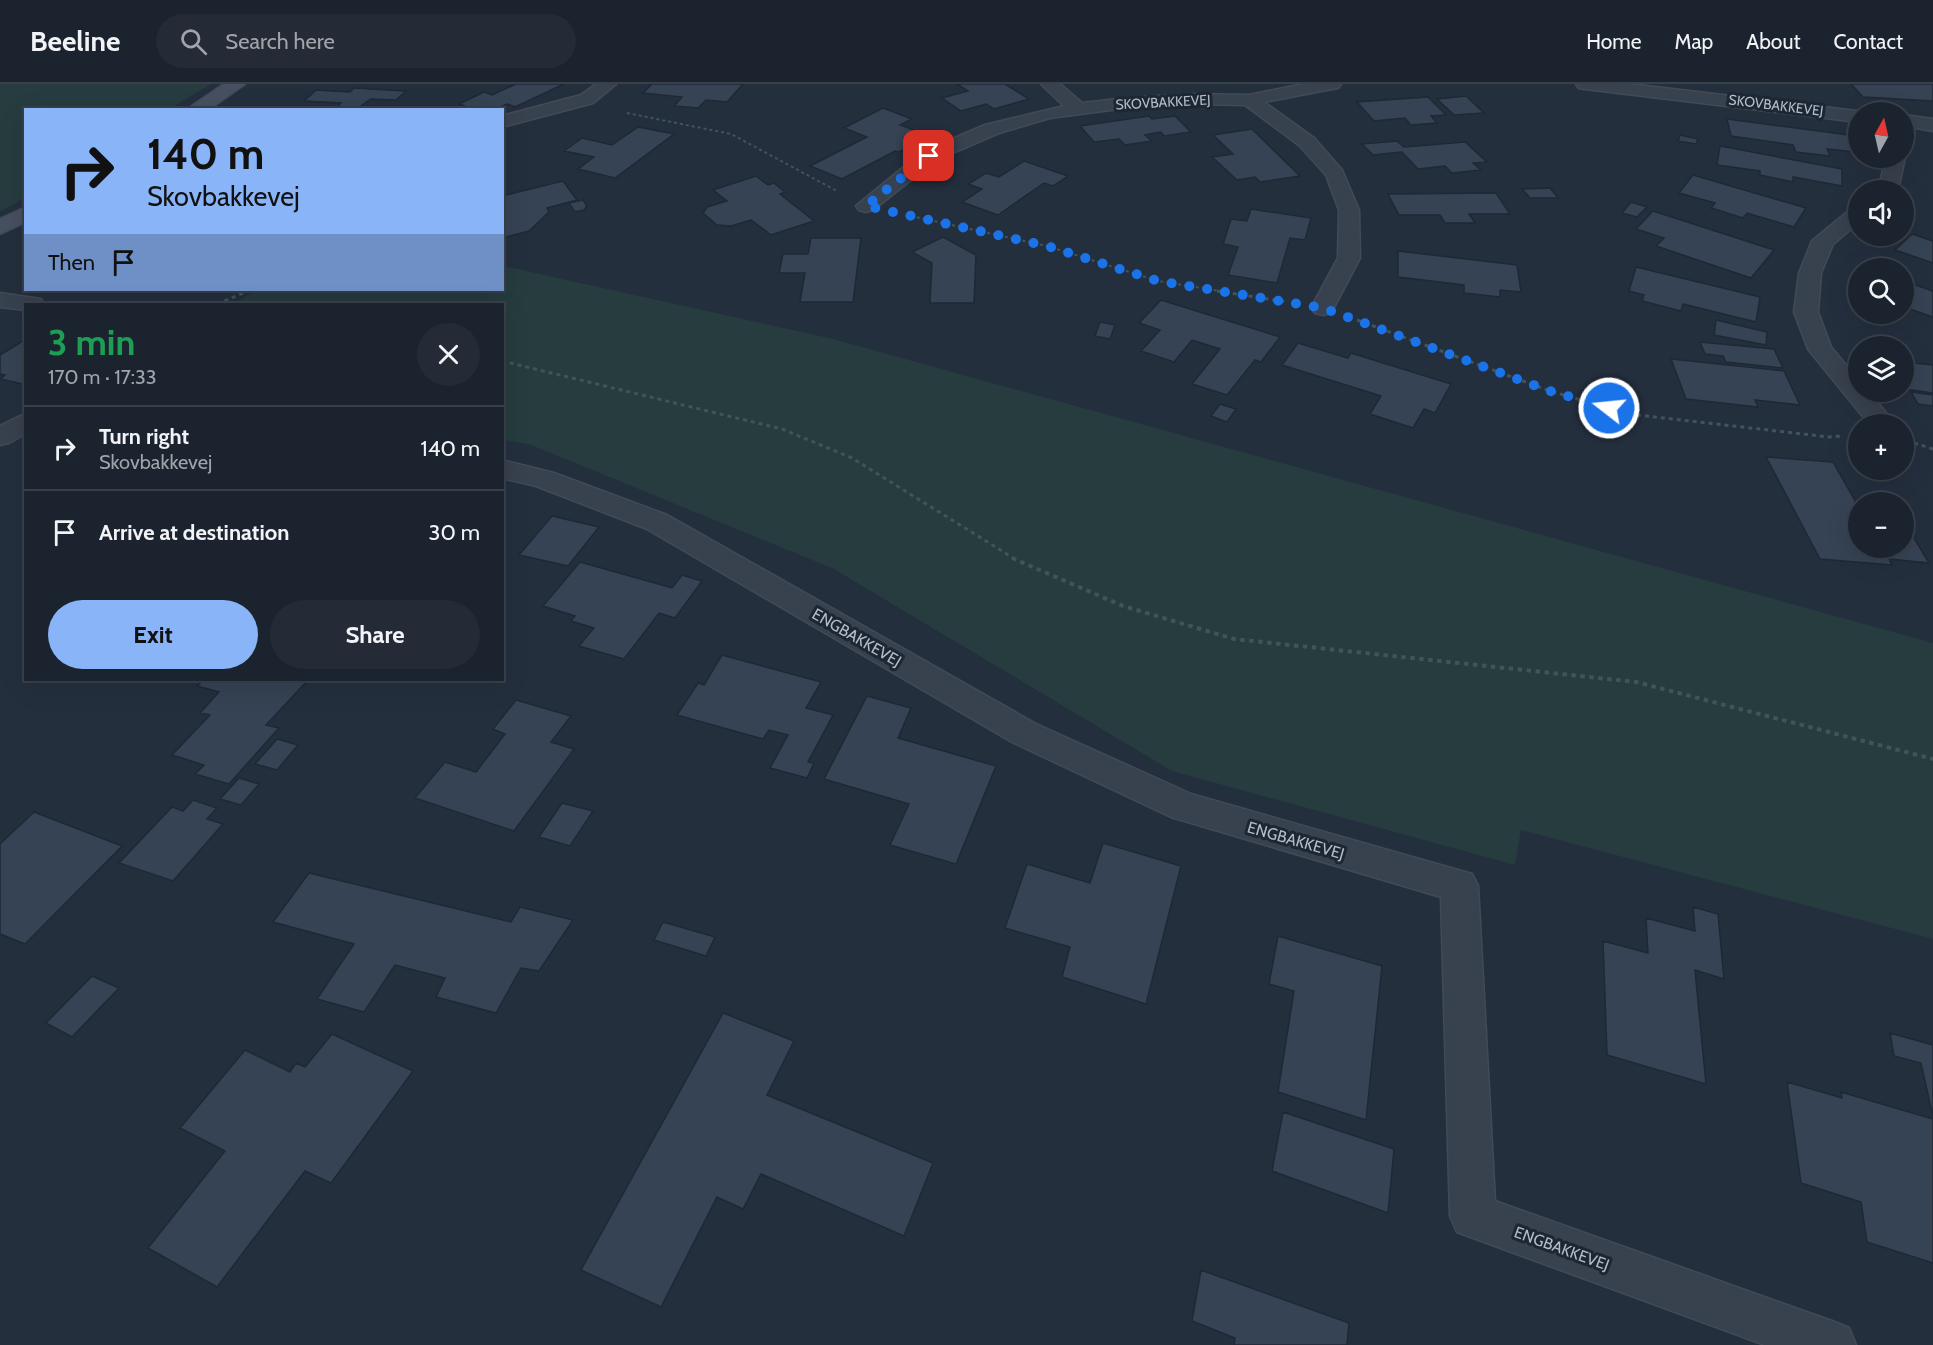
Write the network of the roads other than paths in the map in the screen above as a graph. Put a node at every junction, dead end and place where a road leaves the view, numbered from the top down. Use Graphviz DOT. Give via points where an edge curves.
graph roads {
  1 [pos="236,84"];
  2 [pos="608,84"];
  3 [pos="1050,84"];
  4 [pos="1332,84"];
  5 [pos="1585,84"];
  6 [pos="1249,100"];
  7 [pos="198,108"];
  8 [pos="1078,109"];
  9 [pos="1848,115"];
  10 [pos="504,121"];
  11 [pos="1914,122"];
  12 [pos="1933,125"];
  13 [pos="866,206"];
  14 [pos="24,214"];
  15 [pos="1848,221"];
  16 [pos="0,228"];
  17 [pos="0,300"];
  18 [pos="25,303"];
  19 [pos="1323,308"];
  20 [pos="1874,414"];
  21 [pos="24,422"];
  22 [pos="0,437"];
  23 [pos="504,469"];
  24 [pos="1832,1345"];
  1 -- 7 [label="street"];
  2 -- 10 [label="street" via="586,99"];
  3 -- 8 [label="street"];
  4 -- 6 [label="street, SKOVBAKKEVEJ"];
  5 -- 9 [label="street, SKOVBAKKEVEJ"];
  6 -- 8 [label="street, SKOVBAKKEVEJ" via="1148,101"];
  6 -- 19 [label="street" via="1307,142 1335,174 1348,210 1349,258"];
  8 -- 13 [label="street, SKOVBAKKEVEJ" via="992,129 929,156"];
  11 -- 12 [label="street"];
  14 -- 16 [label="street"];
  15 -- 20 [label="street" via="1823,241 1810,273 1806,312 1820,349"];
  17 -- 18 [label="street"];
  21 -- 22 [label="street"];
  23 -- 24 [label="street, ENGBAKKEVEJ" via="544,479 657,522 1024,733 1183,807 1459,886 1473,1216"];
}
